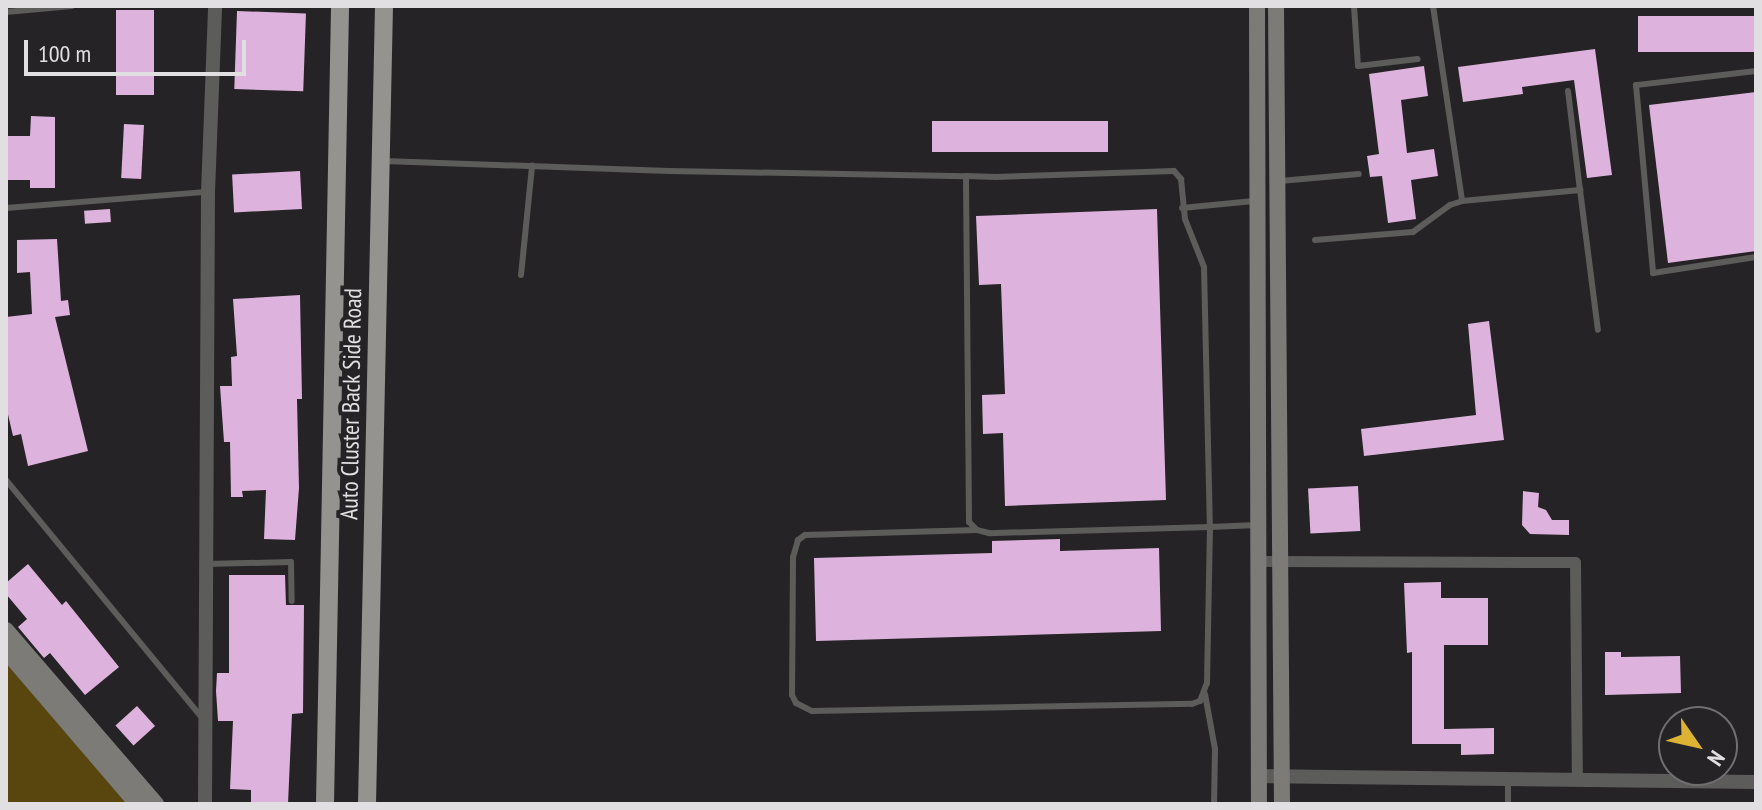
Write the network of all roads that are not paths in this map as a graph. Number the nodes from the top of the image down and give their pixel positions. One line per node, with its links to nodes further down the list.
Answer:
1 (72, 6): 9 (lane)
2 (215, 6): 20 (street)
3 (340, 6): 49 (main road, Auto Cluster Back Side Road)
4 (384, 6): 13 (main road, Auto Cluster Back Side Road)
5 (1257, 6): 14 (main road)
6 (1276, 6): 16 (main road)
7 (1354, 6): 10 (lane)
8 (1433, 6): 22 (lane)
9 (6, 12)
10 (1418, 59)
11 (1756, 71): 26 (lane)
12 (1568, 91): 19 (lane)
13 (380, 161): 15 (lane); 50 (main road, Auto Cluster Back Side Road)
14 (1259, 164): 16 (main road); 21 (main road)
15 (532, 166): 18 (lane); 27 (lane)
16 (1277, 173): 17 (lane); 34 (main road)
17 (1359, 174)
18 (966, 176): 24 (lane); 32 (lane)
19 (1580, 190): 22 (lane); 28 (lane)
20 (208, 192): 23 (lane); 35 (street)
21 (1259, 201): 24 (lane); 30 (main road)
22 (1462, 201): 25 (lane)
23 (6, 208)
24 (1182, 208): 31 (lane)
25 (1315, 240)
26 (1756, 257)
27 (521, 275)
28 (1598, 330)
29 (6, 480): 40 (lane)
30 (1259, 525): 31 (lane); 33 (main road)
31 (1210, 527): 32 (lane); 39 (lane)
32 (977, 530): 39 (lane)
33 (1259, 561): 34 (street); 41 (main road)
34 (1278, 561): 42 (main road); 44 (street)
35 (205, 564): 36 (lane); 40 (street)
36 (292, 601)
37 (6, 630): 47 (main road)
38 (6, 651): 46 (main road)
39 (1205, 694): 51 (lane)
40 (204, 722): 48 (street)
41 (1259, 776): 42 (street); 52 (main road)
42 (1279, 777): 43 (street); 53 (main road)
43 (1508, 779): 44 (street); 54 (lane)
44 (1577, 780): 45 (street)
45 (1756, 782)
46 (137, 804)
47 (156, 804)
48 (205, 804)
49 (325, 804)
50 (367, 804)
51 (1214, 804)
52 (1259, 804)
53 (1282, 804)
54 (1508, 804)

